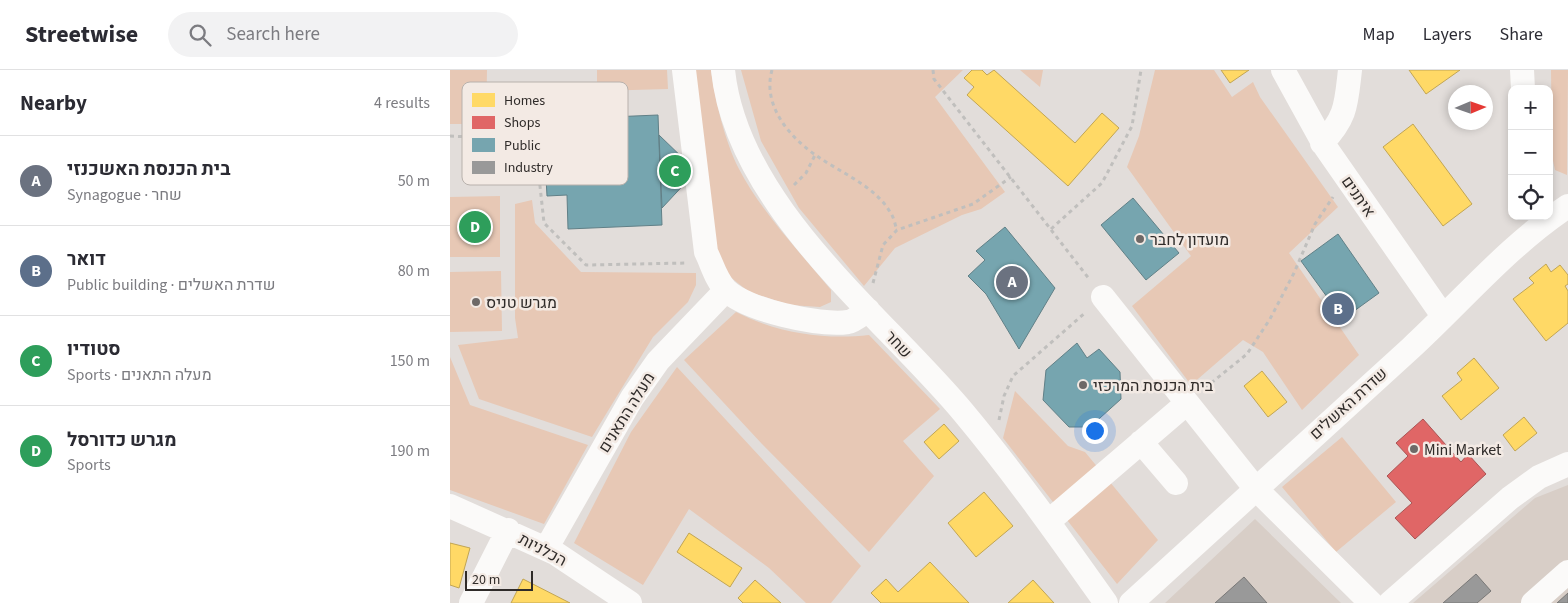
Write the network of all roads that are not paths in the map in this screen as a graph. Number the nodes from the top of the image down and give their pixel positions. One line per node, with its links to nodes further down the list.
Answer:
1 (684, 70): 11 (street)
2 (723, 70): 13 (street, שחר)
3 (1283, 70): 7 (street, איתנים)
4 (1350, 70): 7 (street)
5 (1522, 70): 6 (street)
6 (1523, 85)
7 (1322, 143): 14 (street, איתנים)
8 (1568, 206): 9 (street, שדרת האשלים)
9 (1553, 215)
10 (1545, 220): 14 (street, שדרת האשלים)
11 (726, 290): 13 (street); 23 (street, מעלה התאנים)
12 (1103, 297): 15 (street)
13 (868, 310): 21 (street, שחר)
14 (1443, 316): 19 (street, שדרת האשלים)
15 (1186, 403): 16 (street); 19 (street)
16 (1141, 442): 18 (street); 21 (street)
17 (1568, 464): 30 (street)
18 (1176, 483)
19 (1255, 488): 28 (street, שדרת האשלים); 29 (street)
20 (450, 506): 22 (street, הכלניות)
21 (1048, 522): 27 (street, שחר)
22 (508, 530): 23 (street, הכלניות); 25 (street)
23 (546, 548): 26 (street, הכלניות)
24 (1568, 572): 31 (street)
25 (471, 603)
26 (630, 603)
27 (1106, 603)
28 (1131, 603)
29 (1371, 603)
30 (1390, 603)
31 (1533, 603)

